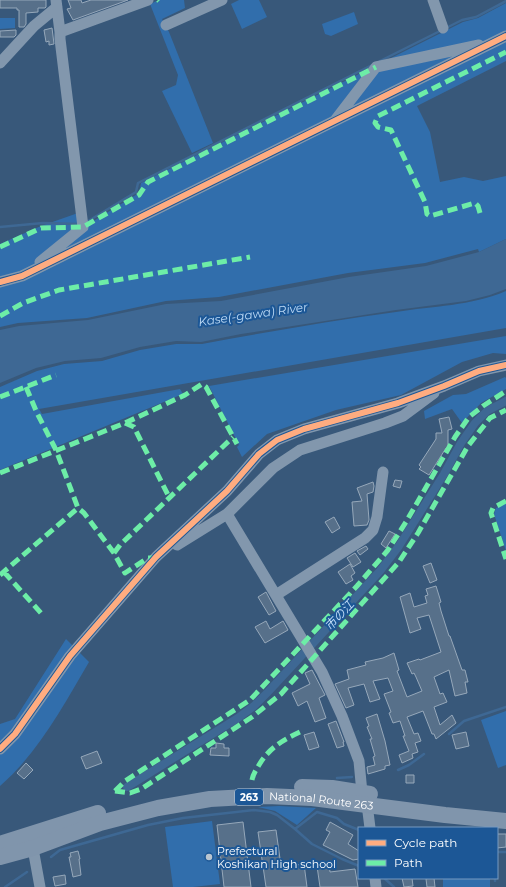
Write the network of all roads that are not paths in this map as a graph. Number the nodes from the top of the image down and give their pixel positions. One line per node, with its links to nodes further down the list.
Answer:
1 (148, 0): 7 (street)
2 (222, 0): 5 (street)
3 (433, 0): 6 (street)
4 (57, 3): 7 (street); 9 (street)
5 (166, 25)
6 (442, 28)
7 (60, 32): 11 (street)
8 (501, 38): 10 (street); 10 (street)
9 (0, 63)
10 (335, 121): 11 (street)
11 (22, 276): 12 (street)
12 (0, 282)
13 (506, 365): 14 (street)
14 (444, 386): 16 (street); 17 (street)
15 (383, 472): 18 (street)
16 (227, 514): 17 (street); 18 (street)
17 (156, 557): 19 (street)
18 (276, 595): 20 (street)
19 (0, 749)
20 (365, 798): 21 (highway, National Route 263 / 263); 22 (highway, National Route 263 / 263); 23 (street); 24 (highway, National Route 263 / 263)
21 (506, 812)
22 (506, 820)
23 (370, 827)
24 (32, 841): 25 (highway, National Route 263 / 263); 26 (highway, National Route 263 / 263); 27 (street)
25 (0, 844)
26 (0, 857)
27 (40, 887)

